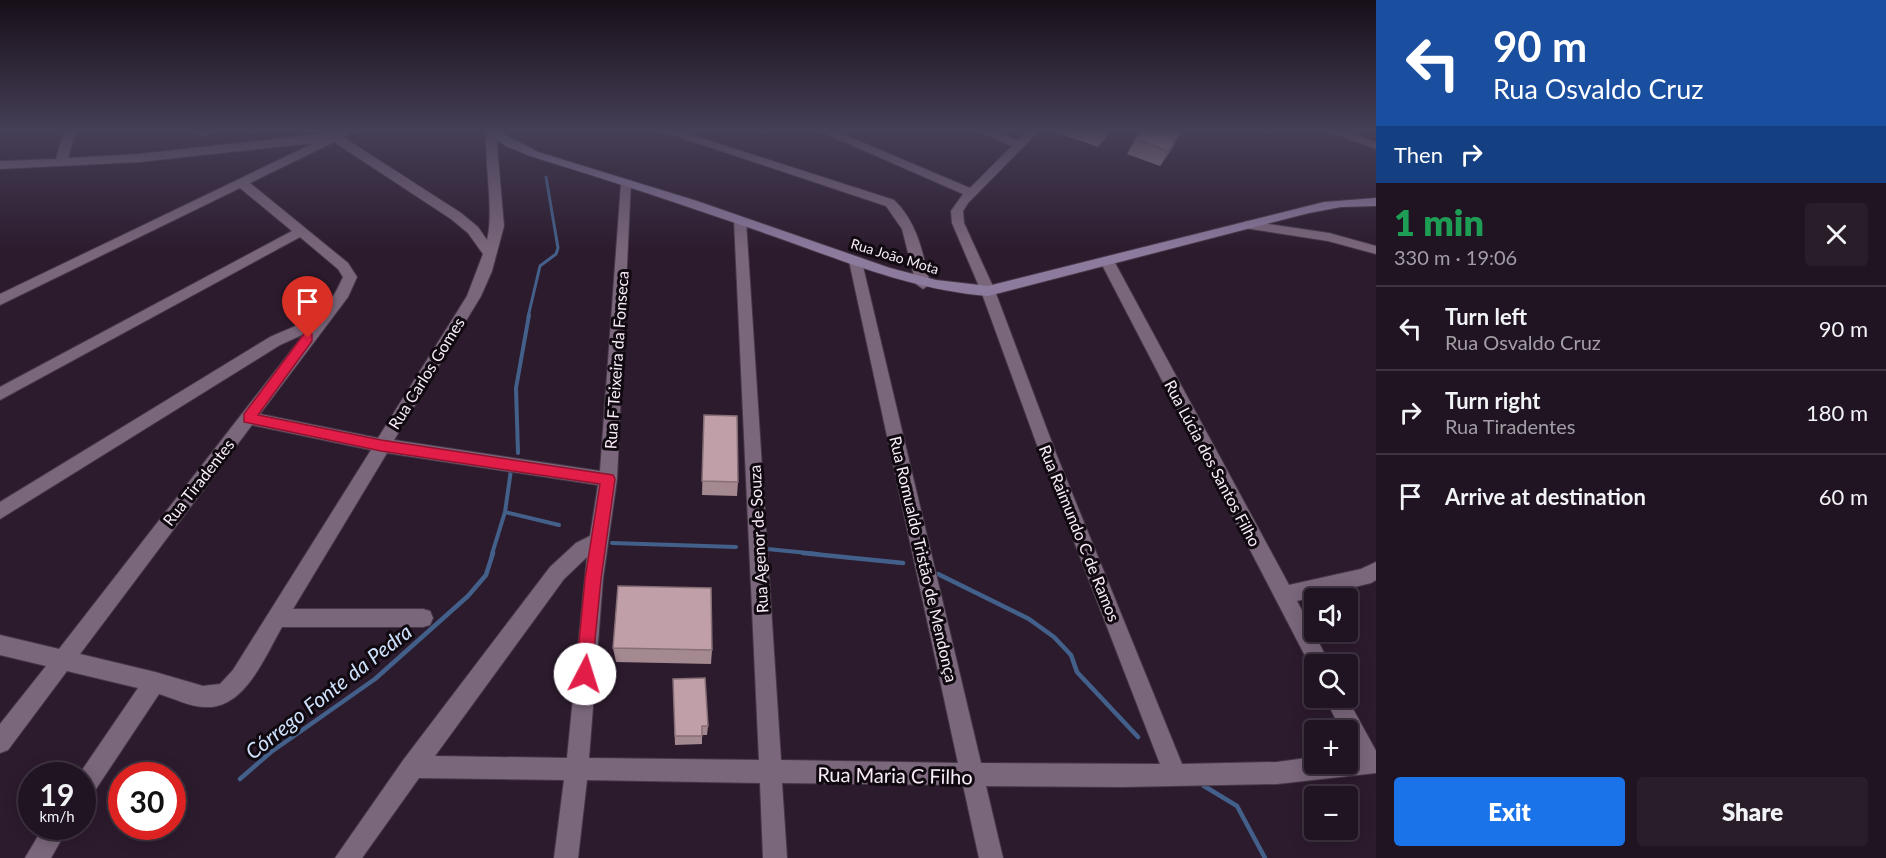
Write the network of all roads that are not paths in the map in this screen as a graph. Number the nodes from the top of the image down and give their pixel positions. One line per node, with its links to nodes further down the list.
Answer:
1 (270, 170): 9 (street)
2 (386, 170): 16 (street)
3 (491, 170): 16 (street, Rua Carlos Gomes)
4 (587, 170): 8 (main road, Rua João Mota)
5 (788, 170): 19 (street)
6 (917, 170): 10 (street)
7 (995, 170): 10 (street, Rua Raimundo C de Ramos)
8 (627, 183): 12 (main road, Rua João Mota); 26 (street, Rua F Teixeira da Fonseca)
9 (243, 184): 14 (street, Rua Tiradentes); 21 (street)
10 (972, 193): 20 (street, Rua Raimundo C de Ramos)
11 (1376, 202): 13 (main road, Rua João Mota)
12 (740, 220): 17 (main road, Rua João Mota); 43 (street, Rua Agenor de Souza)
13 (1249, 225): 15 (street); 18 (main road, Rua João Mota)
14 (299, 232): 22 (street, Rua Tiradentes); 23 (street)
15 (1376, 250)
16 (490, 254): 25 (street, Rua Carlos Gomes)
17 (856, 261): 19 (main road, Rua João Mota); 45 (street, Rua Romualdo Tristão de Mendonça)
18 (1107, 261): 20 (main road, Rua João Mota); 30 (street, Rua Lúcia dos Santos Filho)
19 (923, 284): 20 (main road, Rua João Mota)
20 (988, 291): 44 (street, Rua Raimundo C de Ramos)
21 (0, 300)
22 (320, 321): 24 (street, Rua Tiradentes); 27 (street)
23 (0, 394)
24 (248, 418): 25 (street); 35 (street, Rua Tiradentes)
25 (381, 445): 26 (street); 31 (street, Rua Carlos Gomes)
26 (608, 479): 28 (street, Rua F Teixeira da Fonseca)
27 (0, 511)
28 (598, 541): 40 (street); 42 (street, Rua F Teixeira da Fonseca)
29 (1376, 572): 30 (street)
30 (1285, 595): 34 (street, Rua Lúcia dos Santos Filho)
31 (277, 618): 32 (street); 36 (street, Rua Carlos Gomes)
32 (423, 618)
33 (0, 645): 35 (street)
34 (1315, 654)
35 (60, 660): 36 (street); 38 (street, Rua Tiradentes)
36 (155, 682): 41 (street)
37 (1342, 708): 39 (street)
38 (0, 742)
39 (1372, 762): 44 (street, Rua Maria C Filho)
40 (412, 767): 42 (street, Rua Maria C Filho); 47 (street)
41 (96, 769)
42 (577, 770): 43 (street, Rua Maria C Filho); 50 (street, Rua F Teixeira da Fonseca)
43 (772, 772): 45 (street, Rua Maria C Filho); 51 (street, Rua Agenor de Souza)
44 (1175, 773): 45 (street, Rua Maria C Filho)
45 (974, 776): 52 (street, Rua Romualdo Tristão de Mendonça)
46 (49, 840): 48 (street)
47 (360, 848): 49 (street)
48 (37, 858)
49 (347, 858)
50 (566, 858)
51 (776, 858)
52 (991, 858)

